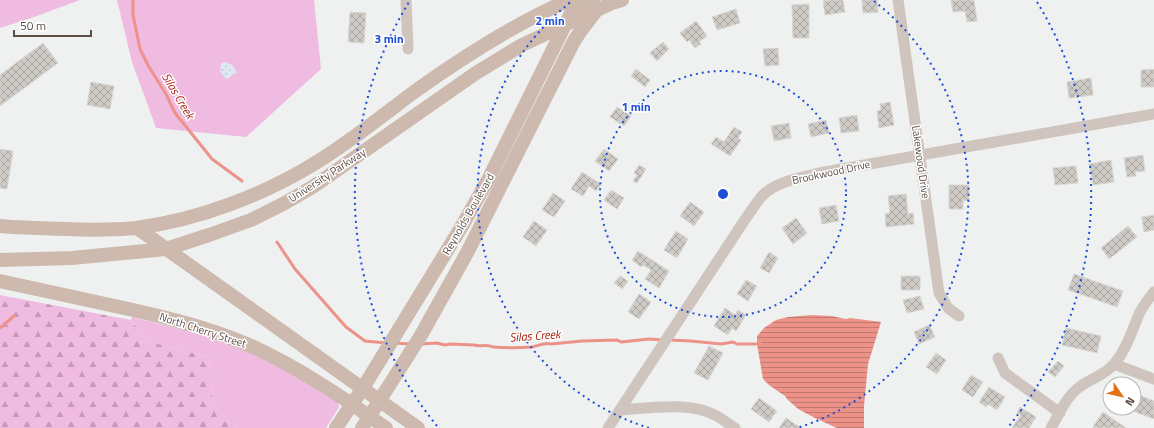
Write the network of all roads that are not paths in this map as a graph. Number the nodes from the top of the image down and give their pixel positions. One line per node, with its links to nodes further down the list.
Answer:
1 (406, 0): 7 (street)
2 (569, 0): 11 (main road, University Parkway)
3 (622, 0): 5 (main road, University Parkway)
4 (898, 0): 9 (street, Lakewood Drive)
5 (596, 5): 6 (main road, University Parkway); 21 (main road, Reynolds Boulevard)
6 (566, 23): 12 (main road, University Parkway); 20 (main road, Reynolds Boulevard)
7 (408, 49)
8 (1154, 114): 9 (street, Brookwood Drive)
9 (920, 155): 16 (street, Lakewood Drive); 23 (street, Brookwood Drive)
10 (0, 226): 11 (main road, University Parkway)
11 (137, 228): 12 (main road)
12 (166, 249): 13 (main road, University Parkway); 20 (main road)
13 (0, 260)
14 (0, 281): 22 (main road, North Cherry Street)
15 (1154, 292): 18 (street)
16 (959, 316)
17 (998, 358): 24 (street)
18 (1114, 364): 19 (street); 24 (street)
19 (1154, 379)
20 (362, 388): 21 (main road); 22 (main road, Reynolds Boulevard)
21 (380, 400): 25 (main road, Reynolds Boulevard); 28 (main road)
22 (352, 404): 25 (main road, North Cherry Street); 26 (main road, Reynolds Boulevard)
23 (620, 410): 29 (street, Brookwood Drive); 30 (street)
24 (1060, 413): 31 (street)
25 (366, 422): 27 (main road, North Cherry Street)
26 (336, 428)
27 (386, 428)
28 (418, 428)
29 (608, 428)
30 (735, 428)
31 (1051, 428)

